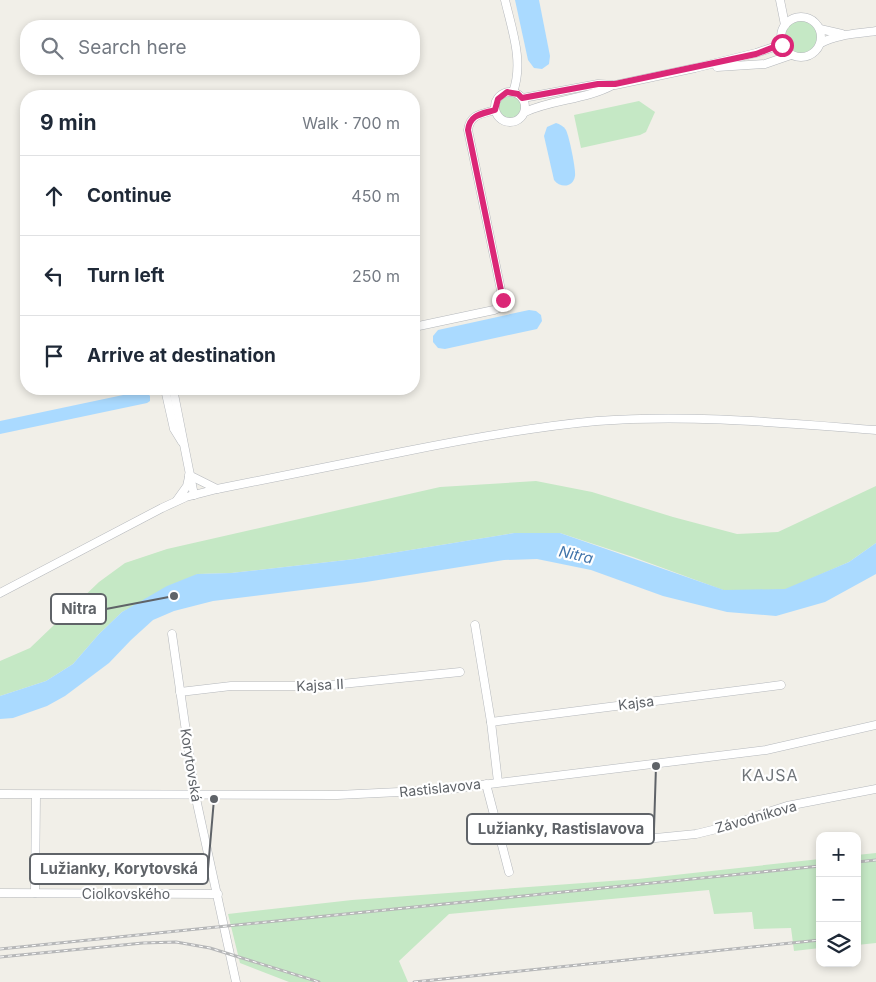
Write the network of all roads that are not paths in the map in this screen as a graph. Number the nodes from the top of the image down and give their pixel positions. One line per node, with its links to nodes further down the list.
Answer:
1 (505, 0): 13 (street)
2 (780, 2): 3 (street); 4 (street)
3 (796, 18): 4 (street); 5 (street)
4 (785, 25): 8 (street)
5 (820, 29): 7 (street); 9 (street)
6 (876, 31): 7 (street)
7 (846, 34): 9 (street)
8 (781, 40): 10 (street); 11 (street)
9 (820, 42): 10 (street)
10 (791, 55): 11 (street)
11 (695, 68): 12 (street)
12 (615, 84): 14 (street); 16 (street)
13 (513, 92): 14 (street); 15 (street)
14 (522, 98): 16 (street)
15 (495, 110): 16 (street); 17 (street)
16 (525, 112)
17 (420, 327)
18 (166, 395): 21 (street)
19 (174, 395): 21 (street)
20 (876, 430): 23 (street)
21 (182, 444): 22 (street)
22 (189, 476): 23 (street); 24 (street); 25 (street)
23 (217, 489): 24 (street)
24 (194, 495): 25 (street)
25 (177, 501): 26 (street)
26 (0, 593)
27 (475, 625): 32 (street)
28 (172, 634): 31 (street, Korytovská)
29 (460, 672): 31 (street, Kajsa II)
30 (781, 685): 32 (street, Kajsa)
31 (180, 692): 38 (street, Korytovská)
32 (491, 722): 34 (street)
33 (876, 725): 34 (street, Rastislavova)
34 (498, 782): 35 (street, Rastislavova)
35 (486, 784): 38 (street, Rastislavova); 41 (street)
36 (876, 789): 40 (street, Závodníkova)
37 (0, 794): 39 (street, Rastislavova)
38 (195, 794): 39 (street, Rastislavova); 44 (street, Korytovská)
39 (36, 795): 43 (street)
40 (635, 840)
41 (509, 872)
42 (0, 893): 43 (street, Ciolkovského)
43 (35, 893): 44 (street, Ciolkovského)
44 (218, 894): 45 (street, Korytovská)
45 (236, 982)

